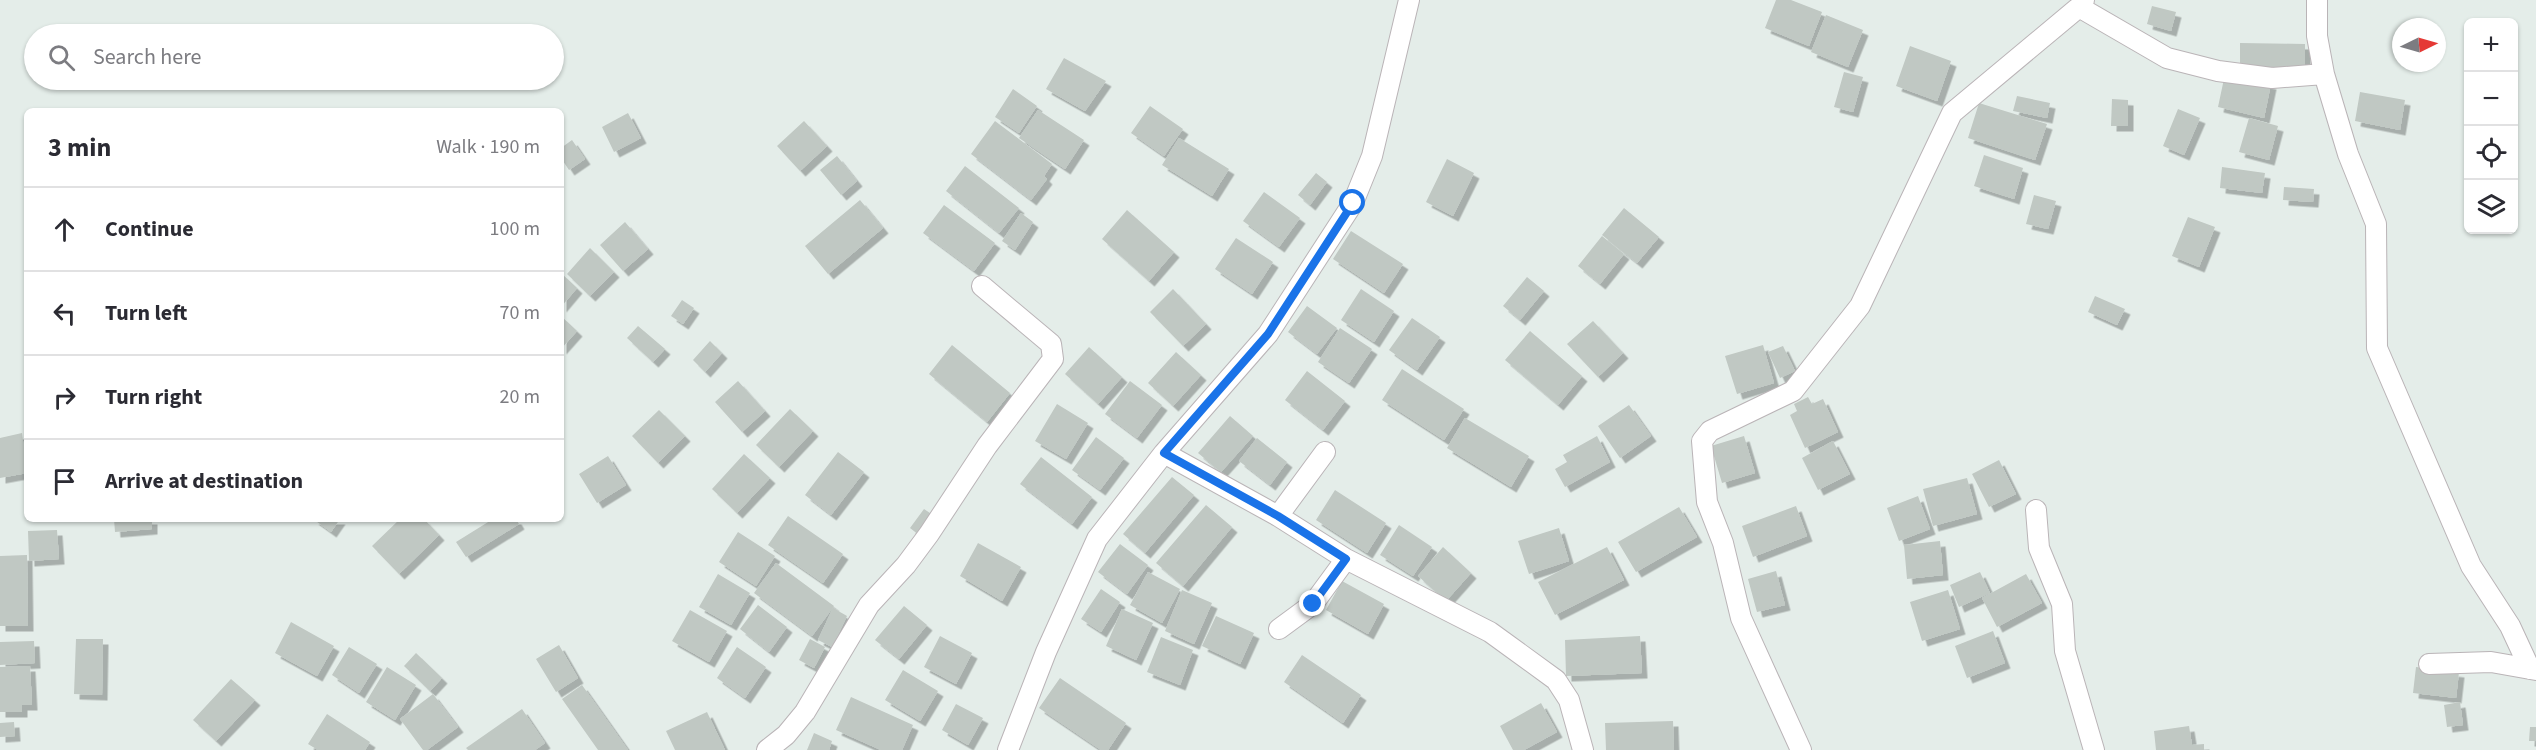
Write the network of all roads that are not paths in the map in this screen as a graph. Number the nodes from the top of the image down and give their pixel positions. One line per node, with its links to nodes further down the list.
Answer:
1 (1409, 0): 7 (street)
2 (2317, 0): 4 (street)
3 (2082, 4): 4 (street); 17 (street)
4 (2324, 74): 13 (street)
5 (982, 286): 15 (street)
6 (1325, 452): 9 (street)
7 (1164, 453): 9 (street); 14 (street)
8 (2036, 510): 18 (street)
9 (1278, 516): 10 (street)
10 (1346, 559): 11 (street); 16 (street)
11 (1279, 629)
12 (2429, 664): 13 (street)
13 (2533, 669)
14 (1013, 747)
15 (767, 750)
16 (1583, 750)
17 (1801, 750)
18 (2094, 750)

